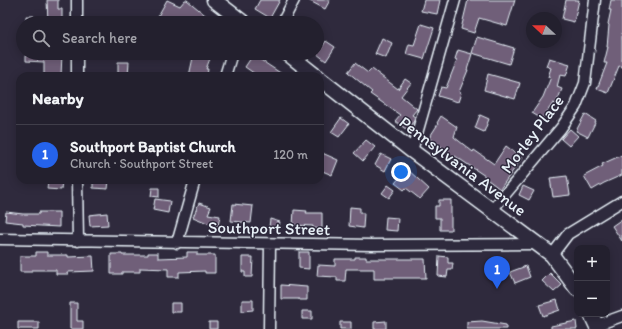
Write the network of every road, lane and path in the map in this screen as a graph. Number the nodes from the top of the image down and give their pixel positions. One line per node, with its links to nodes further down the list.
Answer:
1 (77, 0): 6 (street)
2 (214, 0): 7 (main road)
3 (294, 0): 8 (street)
4 (455, 0): 16 (street)
5 (596, 0): 20 (street, Morley Place)
6 (77, 16)
7 (234, 16)
8 (286, 16)
9 (77, 60): 12 (street)
10 (230, 60): 13 (street)
11 (296, 60): 14 (main road)
12 (77, 72)
13 (226, 72)
14 (311, 72)
15 (324, 82): 16 (main road, Pennsylvania Avenue)
16 (412, 151): 20 (main road, Pennsylvania Avenue)
17 (77, 184): 22 (street)
18 (194, 184): 23 (street)
19 (622, 201): 26 (street)
20 (492, 210): 25 (main road, Pennsylvania Avenue)
21 (0, 239): 22 (street, Southport Street)
22 (78, 240): 23 (street, Southport Street)
23 (177, 243): 24 (street, Southport Street)
24 (270, 244): 25 (street, Southport Street); 30 (street)
25 (538, 244): 26 (main road, Pennsylvania Avenue)
26 (552, 255): 27 (main road, Pennsylvania Avenue)
27 (574, 285)
28 (622, 316): 29 (street)
29 (595, 323)
30 (269, 329)

